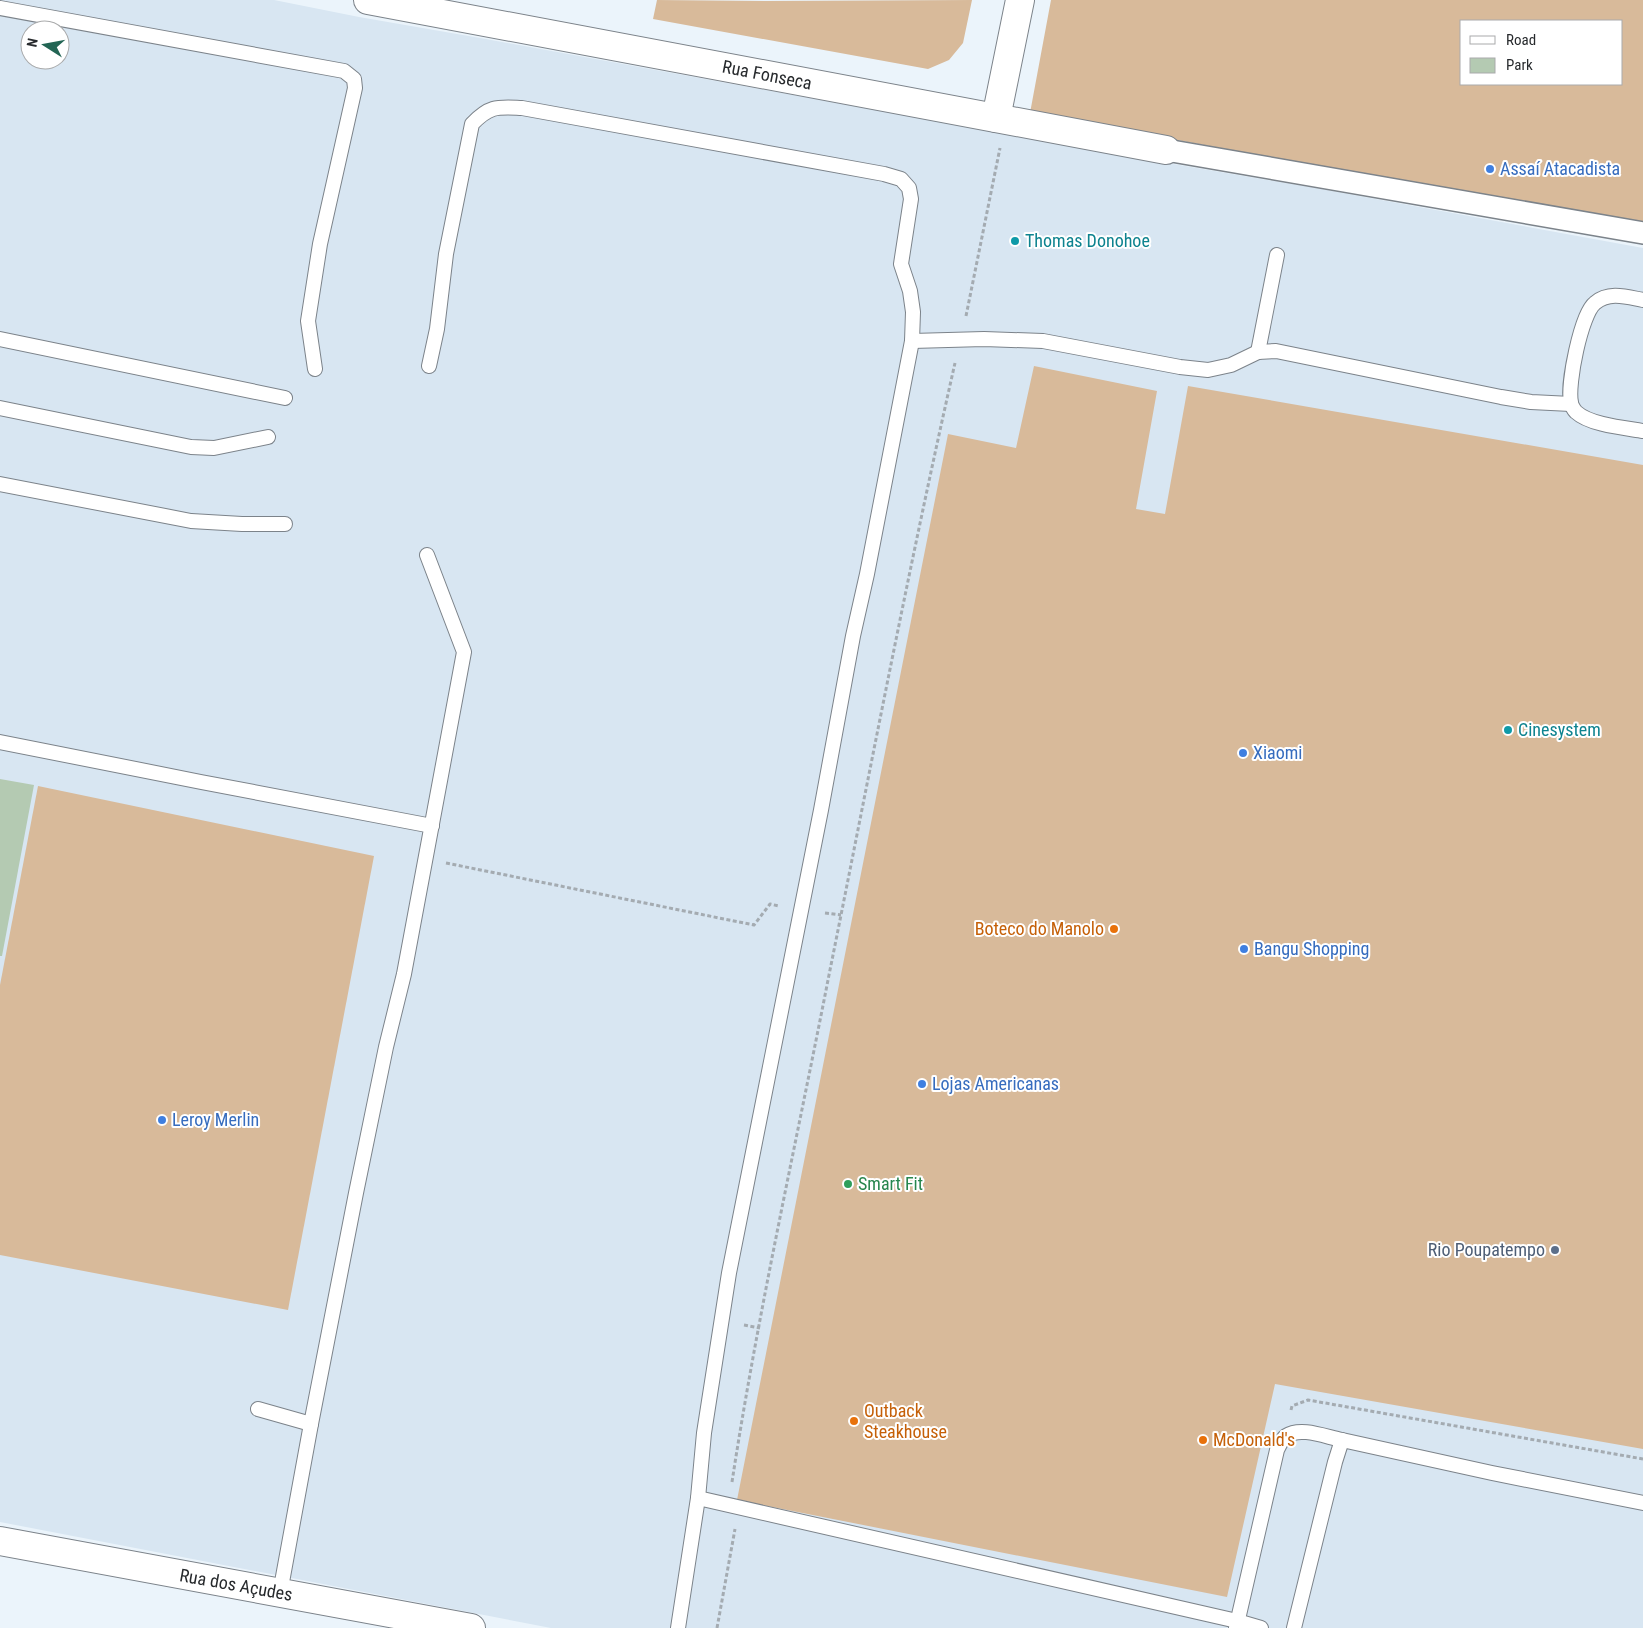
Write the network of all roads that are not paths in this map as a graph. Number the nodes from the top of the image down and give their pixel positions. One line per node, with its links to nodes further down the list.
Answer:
1 (368, 0): 4 (street, Rua Fonseca)
2 (1020, 0): 4 (street)
3 (0, 8): 13 (lane)
4 (1001, 119): 5 (street, Rua Fonseca)
5 (1166, 150): 6 (street)
6 (1643, 233)
7 (1278, 255): 11 (lane)
8 (1643, 300): 15 (lane)
9 (0, 340): 14 (lane)
10 (912, 341): 11 (lane); 12 (lane); 27 (lane)
11 (1258, 352): 15 (lane)
12 (429, 366)
13 (315, 369)
14 (285, 398)
15 (1571, 404): 17 (lane)
16 (0, 408): 18 (lane)
17 (1643, 431)
18 (268, 437)
19 (0, 484): 20 (lane)
20 (285, 524)
21 (427, 555): 23 (lane)
22 (0, 742): 23 (lane)
23 (432, 826): 25 (lane)
24 (258, 1409): 25 (lane)
25 (311, 1424): 30 (lane)
26 (1342, 1440): 28 (lane); 31 (lane); 35 (lane)
27 (698, 1498): 31 (lane); 33 (lane)
28 (1643, 1503)
29 (0, 1541): 30 (street, Rua dos Açudes)
30 (280, 1593): 32 (street, Rua dos Açudes)
31 (1236, 1624): 34 (lane)
32 (471, 1628)
33 (678, 1628)
34 (1261, 1628)
35 (1294, 1628)

